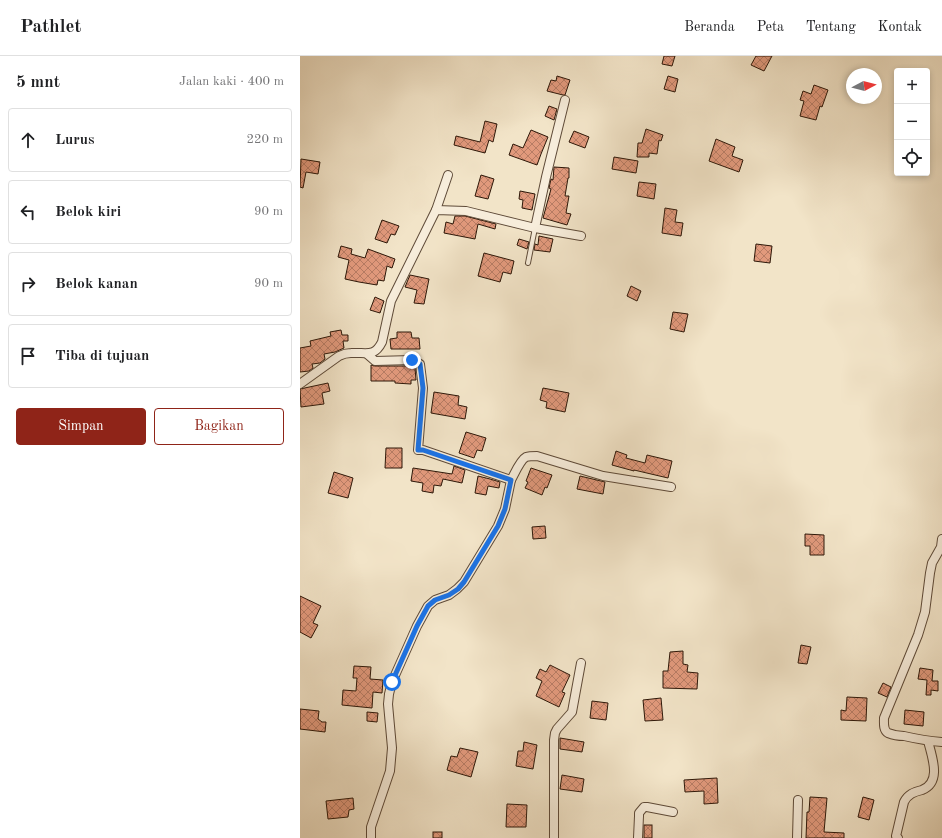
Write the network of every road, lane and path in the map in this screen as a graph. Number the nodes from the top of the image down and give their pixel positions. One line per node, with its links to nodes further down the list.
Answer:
1 (565, 100): 4 (street)
2 (448, 175): 3 (street)
3 (436, 210): 4 (street); 7 (street)
4 (535, 228): 5 (street); 6 (lane)
5 (581, 236)
6 (528, 263)
7 (367, 354): 8 (street); 9 (street)
8 (300, 384)
9 (511, 480): 10 (street); 18 (street)
10 (670, 487)
11 (942, 539): 13 (street)
12 (581, 663): 19 (street)
13 (928, 741): 14 (street); 17 (street)
14 (942, 742)
15 (798, 800): 21 (street)
16 (673, 812): 20 (street)
17 (896, 837)
18 (371, 838)
19 (554, 838)
20 (638, 838)
21 (797, 838)

